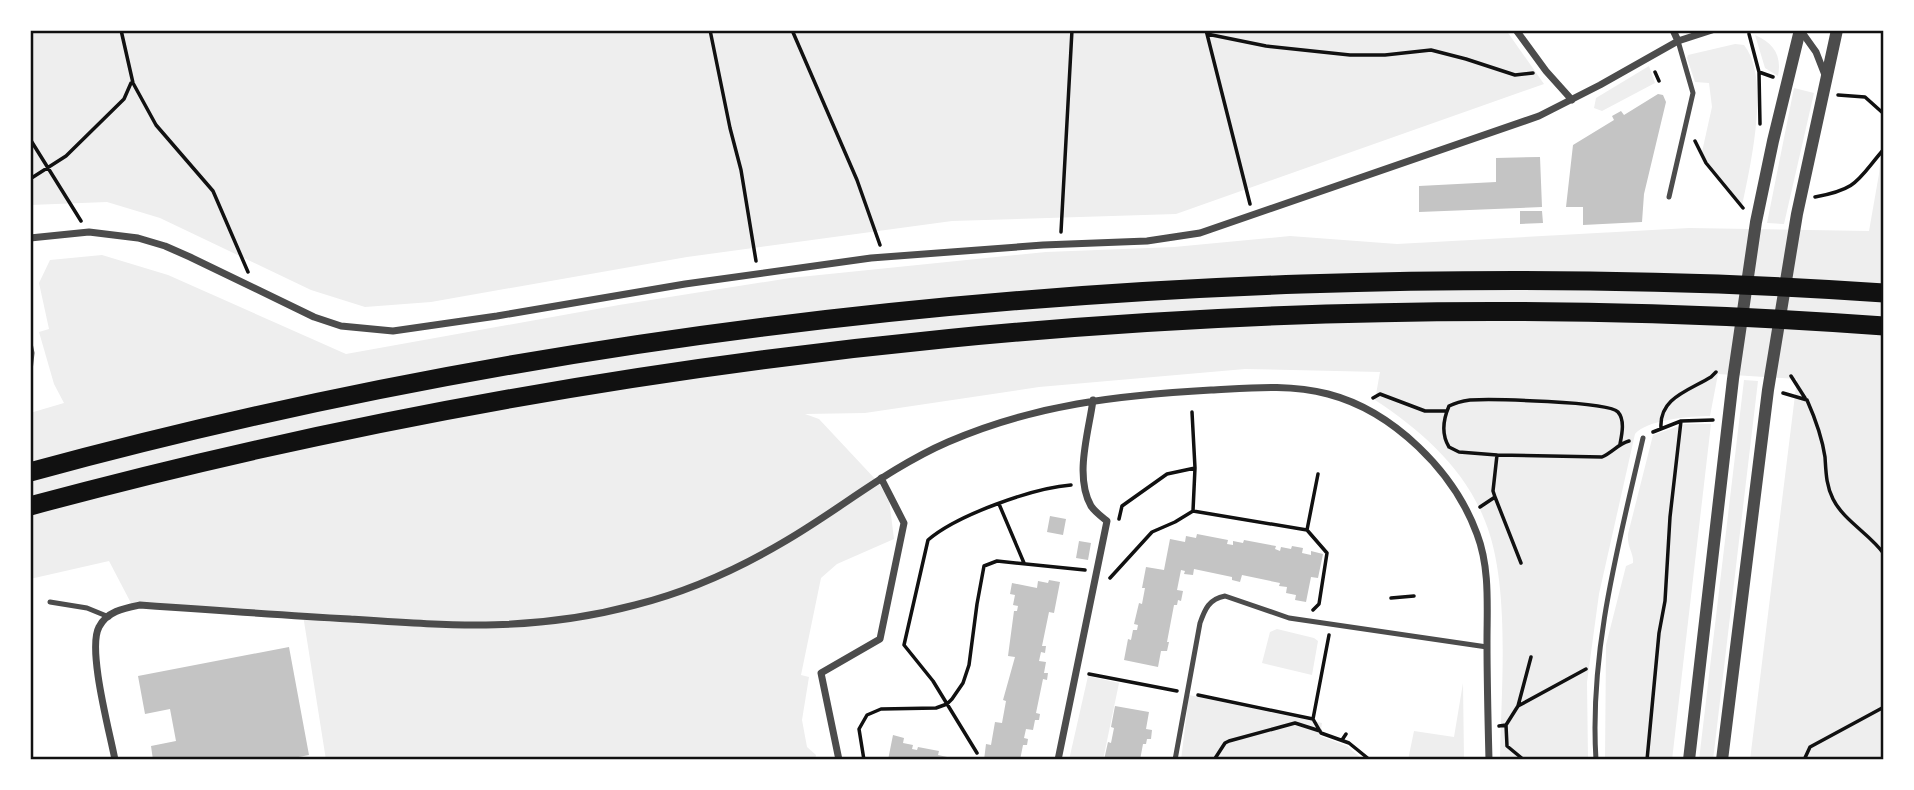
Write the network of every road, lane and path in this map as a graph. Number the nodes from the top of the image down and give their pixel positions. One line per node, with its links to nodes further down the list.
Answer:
1 (121, 30): 20 (path)
2 (710, 30): 37 (path)
3 (792, 30): 36 (path)
4 (1072, 30): 5 (path); 35 (path)
5 (1091, 30)
6 (1516, 30): 15 (street)
7 (1673, 30): 14 (street)
8 (1712, 30): 11 (street)
9 (1799, 30): 18 (street); 104 (street)
10 (1837, 30): 18 (street)
11 (1702, 31): 14 (street)
12 (1207, 32): 15 (path); 31 (path)
13 (1749, 34): 17 (path)
14 (1678, 41): 22 (street); 24 (lane)
15 (1546, 71): 22 (street)
16 (1655, 72): 19 (path)
17 (1777, 79)
18 (1826, 80): 105 (street)
19 (1659, 81)
20 (132, 82): 27 (path); 38 (path)
21 (1838, 95): 23 (path)
22 (1572, 100): 35 (street)
23 (1884, 114)
24 (1686, 124): 29 (lane); 32 (path)
25 (30, 139): 27 (path)
26 (1884, 149): 30 (path)
27 (47, 168): 28 (path); 33 (path)
28 (30, 179)
29 (1669, 197)
30 (1815, 197)
31 (1250, 205)
32 (1744, 209)
33 (81, 221)
34 (30, 238): 38 (street)
35 (1061, 244): 37 (street)
36 (880, 245)
37 (758, 274): 38 (street)
38 (254, 289)
39 (1884, 293): 56 (highway)
40 (1884, 326): 62 (highway)
41 (30, 343): 42 (lane)
42 (30, 371)
43 (1716, 372): 52 (path)
44 (1791, 376): 47 (path)
45 (1781, 393): 47 (path)
46 (1093, 400): 48 (street); 58 (street); 59 (street)
47 (1807, 400): 67 (path)
48 (1363, 408): 49 (path); 78 (street)
49 (1447, 411): 54 (path); 54 (path)
50 (1192, 412): 55 (path)
51 (1710, 420): 52 (path)
52 (1681, 421): 103 (path)
53 (1643, 438): 80 (lane)
54 (1497, 455): 60 (path)
55 (1195, 468): 64 (path); 66 (path)
56 (30, 472)
57 (1318, 474): 65 (path)
58 (881, 478): 75 (street); 95 (street)
59 (1084, 484): 61 (path); 71 (street)
60 (1496, 497): 63 (path); 69 (path)
61 (999, 505): 68 (path); 83 (path)
62 (30, 506)
63 (1477, 509)
64 (1194, 511): 65 (path); 70 (path)
65 (1307, 530): 76 (path)
66 (1116, 531)
67 (1884, 554)
68 (1024, 563): 71 (path); 83 (path)
69 (1521, 563)
70 (1108, 569)
71 (1097, 572): 97 (street)
72 (1414, 596): 73 (path)
73 (1391, 598)
74 (50, 602): 75 (lane)
75 (108, 617): 94 (street)
76 (1302, 621): 77 (lane); 82 (lane)
77 (1331, 625): 78 (lane); 87 (path)
78 (1487, 647): 101 (street)
79 (1531, 657): 84 (path)
80 (1599, 662): 84 (path); 102 (lane)
81 (1087, 673): 82 (path)
82 (1187, 692): 86 (path); 98 (lane)
83 (947, 704): 93 (path); 96 (path)
84 (1518, 706): 88 (path)
85 (1884, 707): 106 (path)
86 (1303, 717): 87 (path); 89 (path)
87 (1313, 719): 90 (path)
88 (1506, 725)
89 (1308, 726): 90 (path); 99 (path)
90 (1320, 731): 92 (path)
91 (1346, 734): 92 (path)
92 (1342, 740): 100 (path)
93 (977, 753)
94 (115, 760)
95 (839, 760)
96 (864, 760)
97 (1058, 760)
98 (1175, 760)
99 (1214, 760)
100 (1370, 760)
101 (1489, 760)
102 (1596, 760)
103 (1647, 760)
104 (1689, 760)
105 (1722, 760)
106 (1804, 760)

